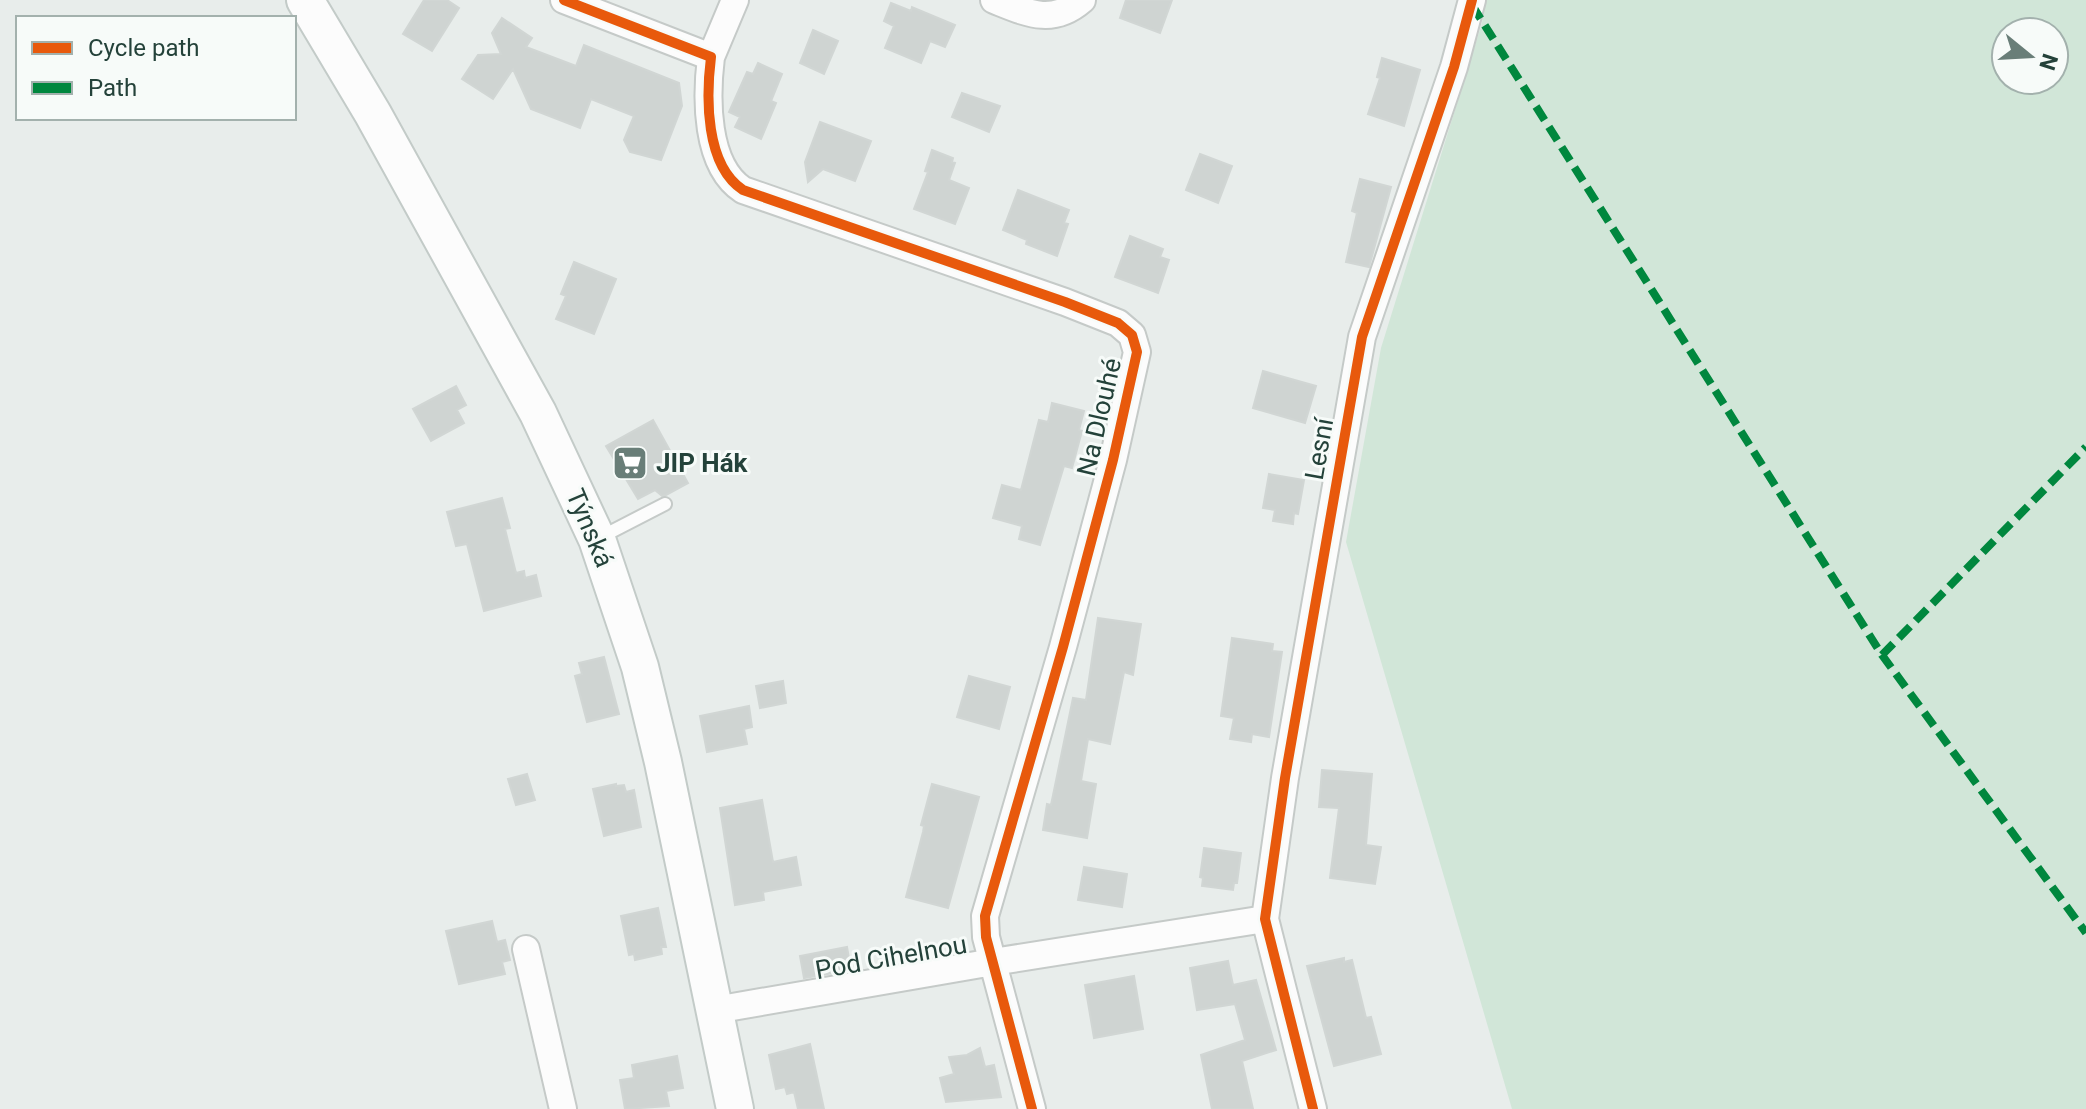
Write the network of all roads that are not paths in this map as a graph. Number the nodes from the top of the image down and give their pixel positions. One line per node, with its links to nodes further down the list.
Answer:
1 (305, 0): 9 (main road, Týnská)
2 (564, 0): 7 (street)
3 (735, 0): 7 (street, Na Dlouhé)
4 (994, 0): 6 (street)
5 (1472, 0): 10 (street, Lesní)
6 (1075, 6)
7 (711, 57): 12 (street, Na Dlouhé)
8 (665, 504): 9 (lane)
9 (597, 539): 13 (main road, Týnská)
10 (1265, 919): 12 (street, Pod Cihelnou); 17 (street)
11 (526, 949): 14 (street)
12 (993, 962): 13 (street, Pod Cihelnou); 16 (street, Na Dlouhé)
13 (715, 1010): 15 (main road, Týnská)
14 (563, 1109)
15 (735, 1109)
16 (1032, 1109)
17 (1313, 1109)

